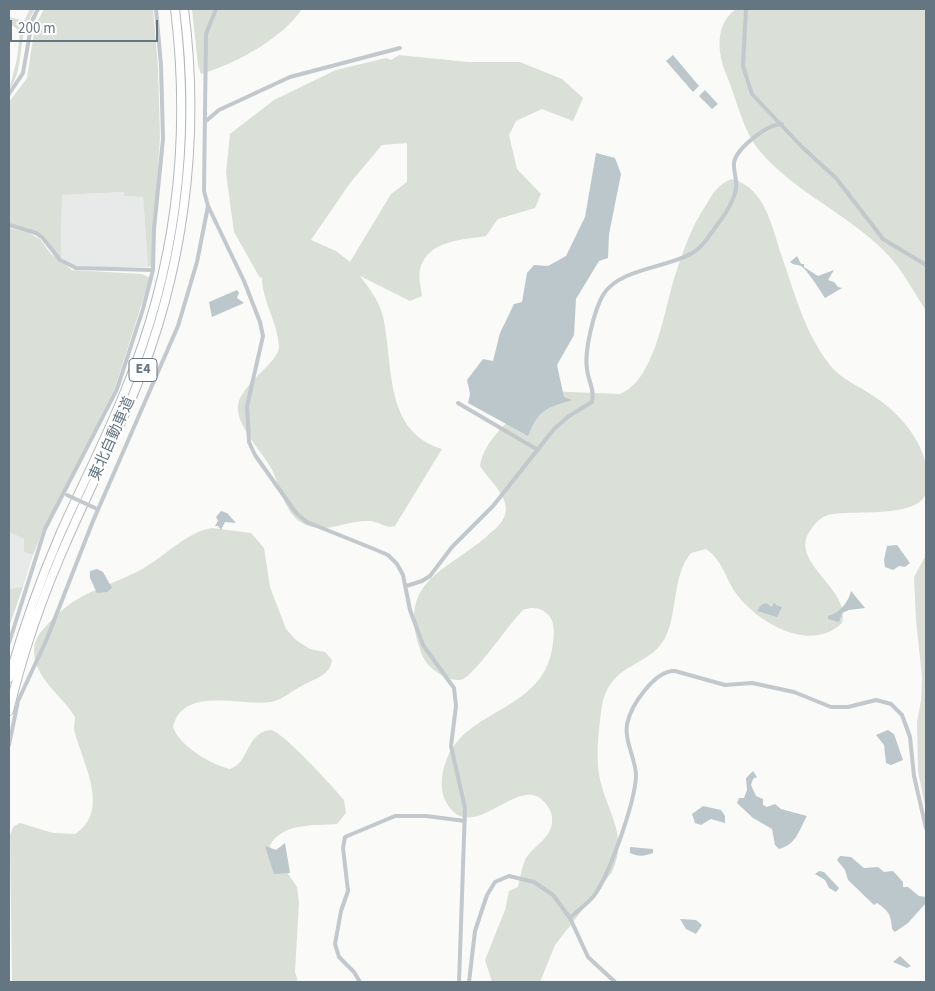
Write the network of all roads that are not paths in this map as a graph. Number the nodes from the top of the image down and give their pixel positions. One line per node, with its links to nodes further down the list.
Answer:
1 (38, 9): 8 (street)
2 (156, 9): 14 (street)
3 (175, 9): 21 (highway, 東北自動車道 / E4)
4 (184, 9): 22 (highway, 東北自動車道 / E4)
5 (216, 9): 9 (street)
6 (746, 9): 10 (street)
7 (400, 48): 9 (street)
8 (9, 94)
9 (206, 121): 11 (street)
10 (782, 124): 13 (street); 16 (street)
11 (208, 206): 18 (street); 19 (street)
12 (9, 225): 14 (street)
13 (926, 266)
14 (153, 270): 17 (street)
15 (458, 403): 16 (street)
16 (538, 450): 19 (street)
17 (66, 493): 18 (street, bridge); 20 (street)
18 (97, 508): 23 (street)
19 (406, 586): 24 (street)
20 (9, 643)
21 (9, 678)
22 (9, 711)
23 (9, 745)
24 (465, 821): 27 (street); 28 (street)
25 (926, 828): 26 (street)
26 (570, 918): 29 (street); 30 (street)
27 (360, 982)
28 (459, 982)
29 (469, 982)
30 (615, 982)

